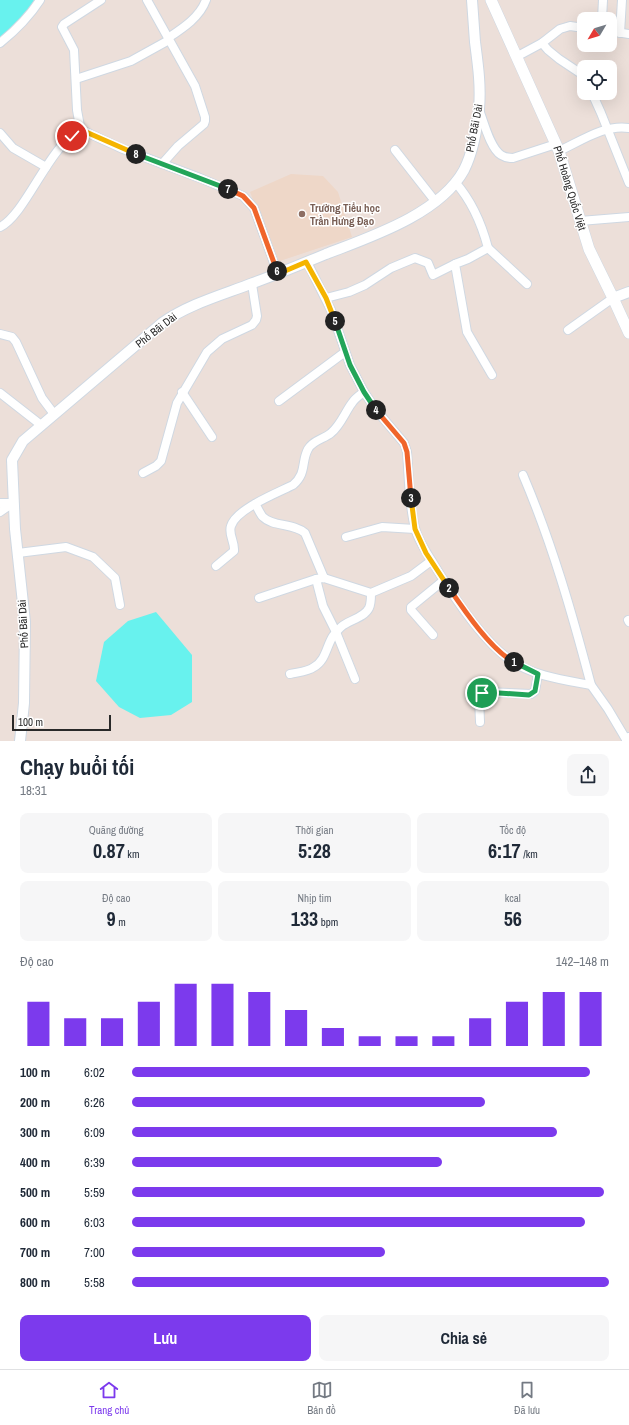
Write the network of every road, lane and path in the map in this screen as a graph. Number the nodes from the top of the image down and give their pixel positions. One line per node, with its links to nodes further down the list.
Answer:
1 (40, 0): 15 (street)
2 (101, 0): 19 (street)
3 (147, 0): 14 (street)
4 (206, 0): 14 (street)
5 (472, 0): 21 (street, Phố Bãi Dài)
6 (491, 0): 17 (main road, Phố Hoàng Quốc Việt)
7 (603, 0): 9 (street)
8 (622, 0): 12 (street)
9 (602, 12)
10 (577, 27): 16 (street)
11 (617, 32): 12 (street)
12 (620, 33): 13 (street)
13 (629, 34)
14 (169, 39): 19 (street); 28 (street)
15 (0, 43)
16 (542, 43): 17 (street); 18 (street)
17 (516, 57): 26 (main road, Phố Hoàng Quốc Việt)
18 (577, 70)
19 (76, 79): 25 (street)
20 (595, 100): 22 (street)
21 (479, 109): 26 (street); 30 (street, Phố Bãi Dài)
22 (607, 128): 23 (street); 26 (street); 31 (street)
23 (629, 128)
24 (0, 132): 29 (street)
25 (80, 132): 28 (street); 29 (street)
26 (558, 148): 34 (main road, Phố Hoàng Quốc Việt)
27 (395, 150): 32 (street)
28 (162, 164): 39 (street)
29 (46, 167): 35 (street)
30 (455, 182): 32 (street, Phố Bãi Dài); 36 (street)
31 (629, 183)
32 (435, 201): 37 (street, Phố Bãi Dài)
33 (629, 217): 34 (street)
34 (580, 221): 44 (main road, Phố Hoàng Quốc Việt)
35 (0, 227)
36 (488, 248): 38 (street); 41 (street)
37 (306, 262): 39 (street, Phố Bãi Dài); 43 (street)
38 (455, 264): 43 (street); 49 (street)
39 (278, 274): 40 (street, Phố Bãi Dài)
40 (252, 284): 50 (street); 54 (street, Phố Bãi Dài)
41 (527, 284)
42 (629, 292): 44 (street)
43 (326, 298): 48 (street)
44 (613, 298): 45 (street); 46 (main road, Phố Hoàng Quốc Việt)
45 (568, 330)
46 (629, 333)
47 (0, 334): 54 (street)
48 (345, 352): 51 (street); 53 (street)
49 (492, 375)
50 (182, 392): 56 (street); 57 (street)
51 (364, 392): 61 (street); 63 (street)
52 (0, 393): 55 (street)
53 (279, 401)
54 (54, 414): 55 (street, Phố Bãi Dài)
55 (41, 425): 60 (street, Phố Bãi Dài)
56 (212, 436)
57 (143, 473)
58 (523, 475): 78 (street)
59 (0, 503): 60 (street)
60 (13, 503): 62 (street); 65 (street, Phố Bãi Dài)
61 (255, 504): 67 (street); 68 (street)
62 (0, 512)
63 (415, 529): 64 (street); 66 (street)
64 (346, 537)
65 (18, 553): 72 (street); 81 (street, Phố Bãi Dài)
66 (431, 561): 69 (street); 70 (street)
67 (216, 566)
68 (320, 578): 70 (street); 71 (street); 73 (street)
69 (444, 580): 74 (street); 76 (street)
70 (371, 593): 73 (street)
71 (259, 598)
72 (120, 605)
73 (336, 632): 75 (street); 77 (street)
74 (433, 635)
75 (290, 674)
76 (538, 674): 78 (street); 79 (street)
77 (354, 679)
78 (591, 684): 82 (street)
79 (480, 722)
80 (629, 738): 82 (street)
81 (20, 741)
82 (627, 741)

